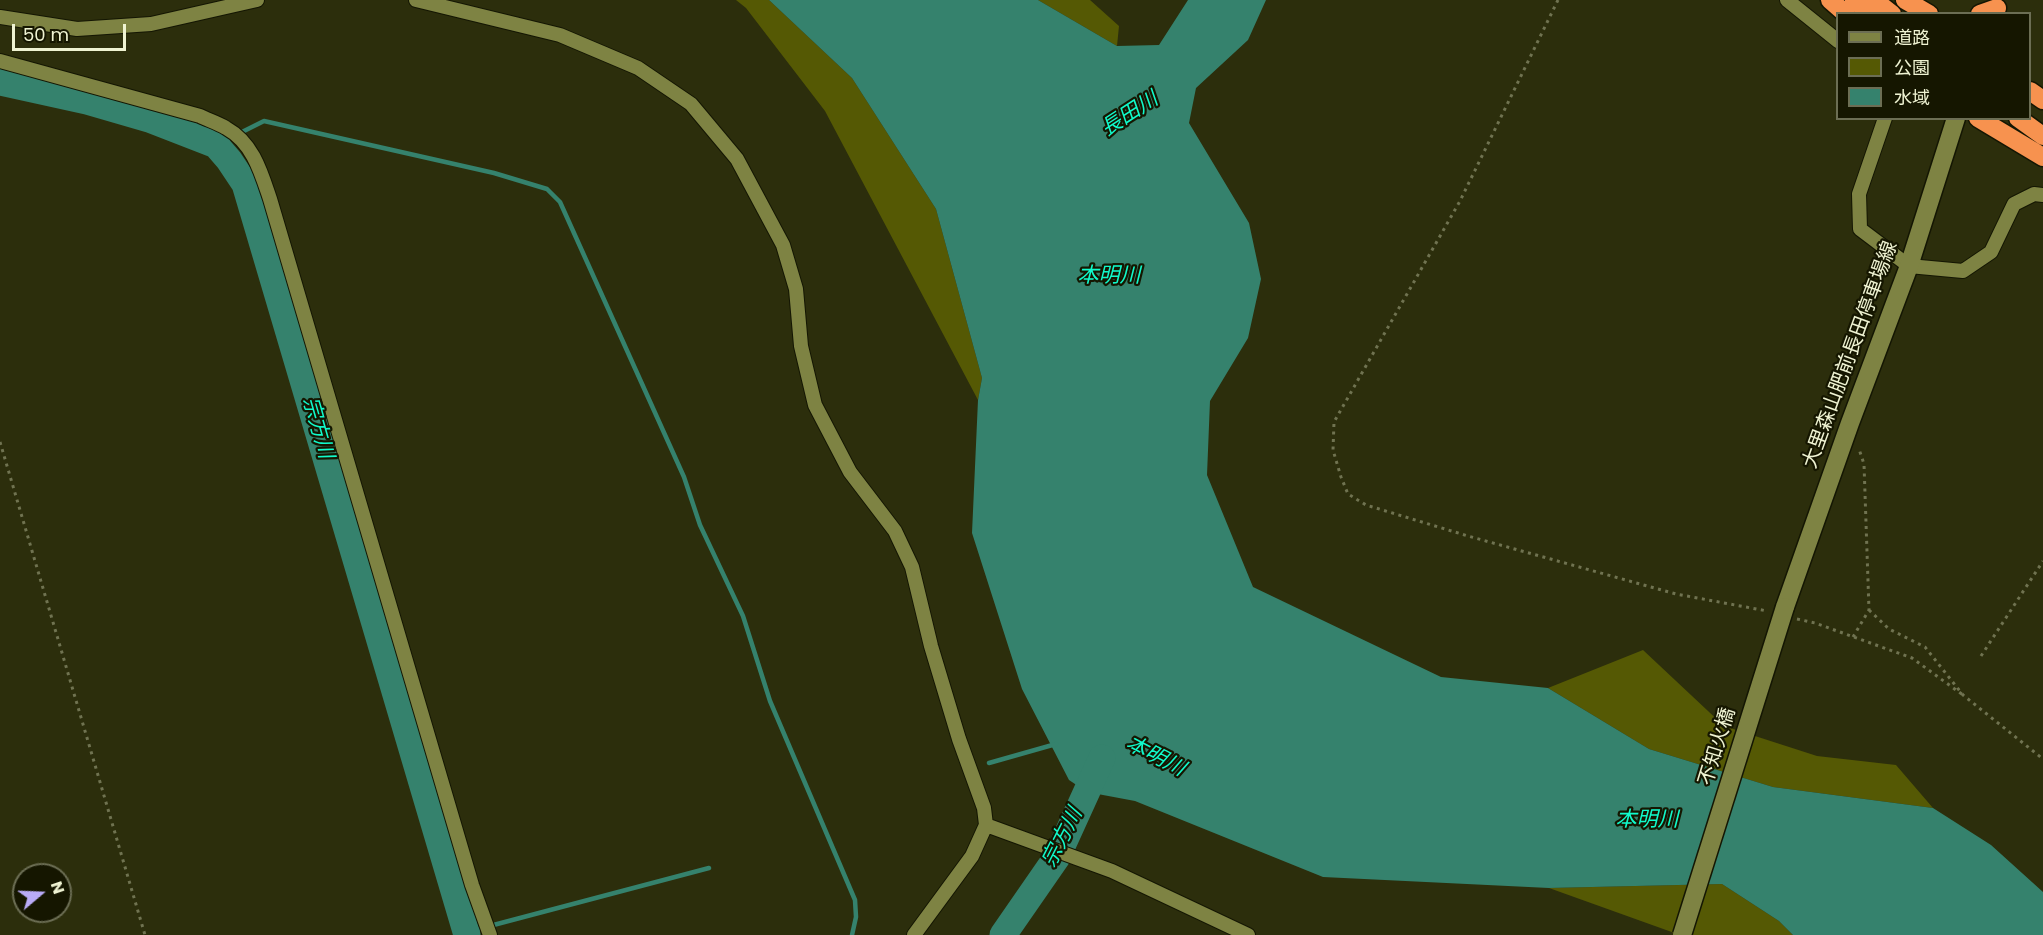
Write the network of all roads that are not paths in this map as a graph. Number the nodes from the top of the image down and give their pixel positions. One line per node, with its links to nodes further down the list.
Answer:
1 (257, 0): 12 (street)
2 (416, 0): 26 (street)
3 (1787, 0): 13 (street)
4 (1830, 0): 8 (highway)
5 (1854, 0): 9 (highway)
6 (1874, 0): 10 (highway)
7 (1905, 0): 11 (highway)
8 (1844, 12)
9 (1869, 12)
10 (1889, 12)
11 (1926, 12)
12 (0, 17)
13 (1836, 39)
14 (0, 62): 27 (street)
15 (2031, 112): 20 (highway)
16 (1884, 120): 24 (street)
17 (1955, 120): 24 (main road, 大里森山肥前長田停車場線)
18 (1981, 120): 22 (highway)
19 (2019, 120): 21 (highway)
20 (2043, 121)
21 (2043, 136)
22 (2043, 157)
23 (2043, 195): 24 (street)
24 (1909, 266): 25 (main road, 大里森山肥前長田停車場線)
25 (1783, 612): 30 (main road, 不知火橋, bridge)
26 (986, 825): 28 (street); 29 (street)
27 (490, 935)
28 (914, 935)
29 (1248, 935)
30 (1682, 935)

